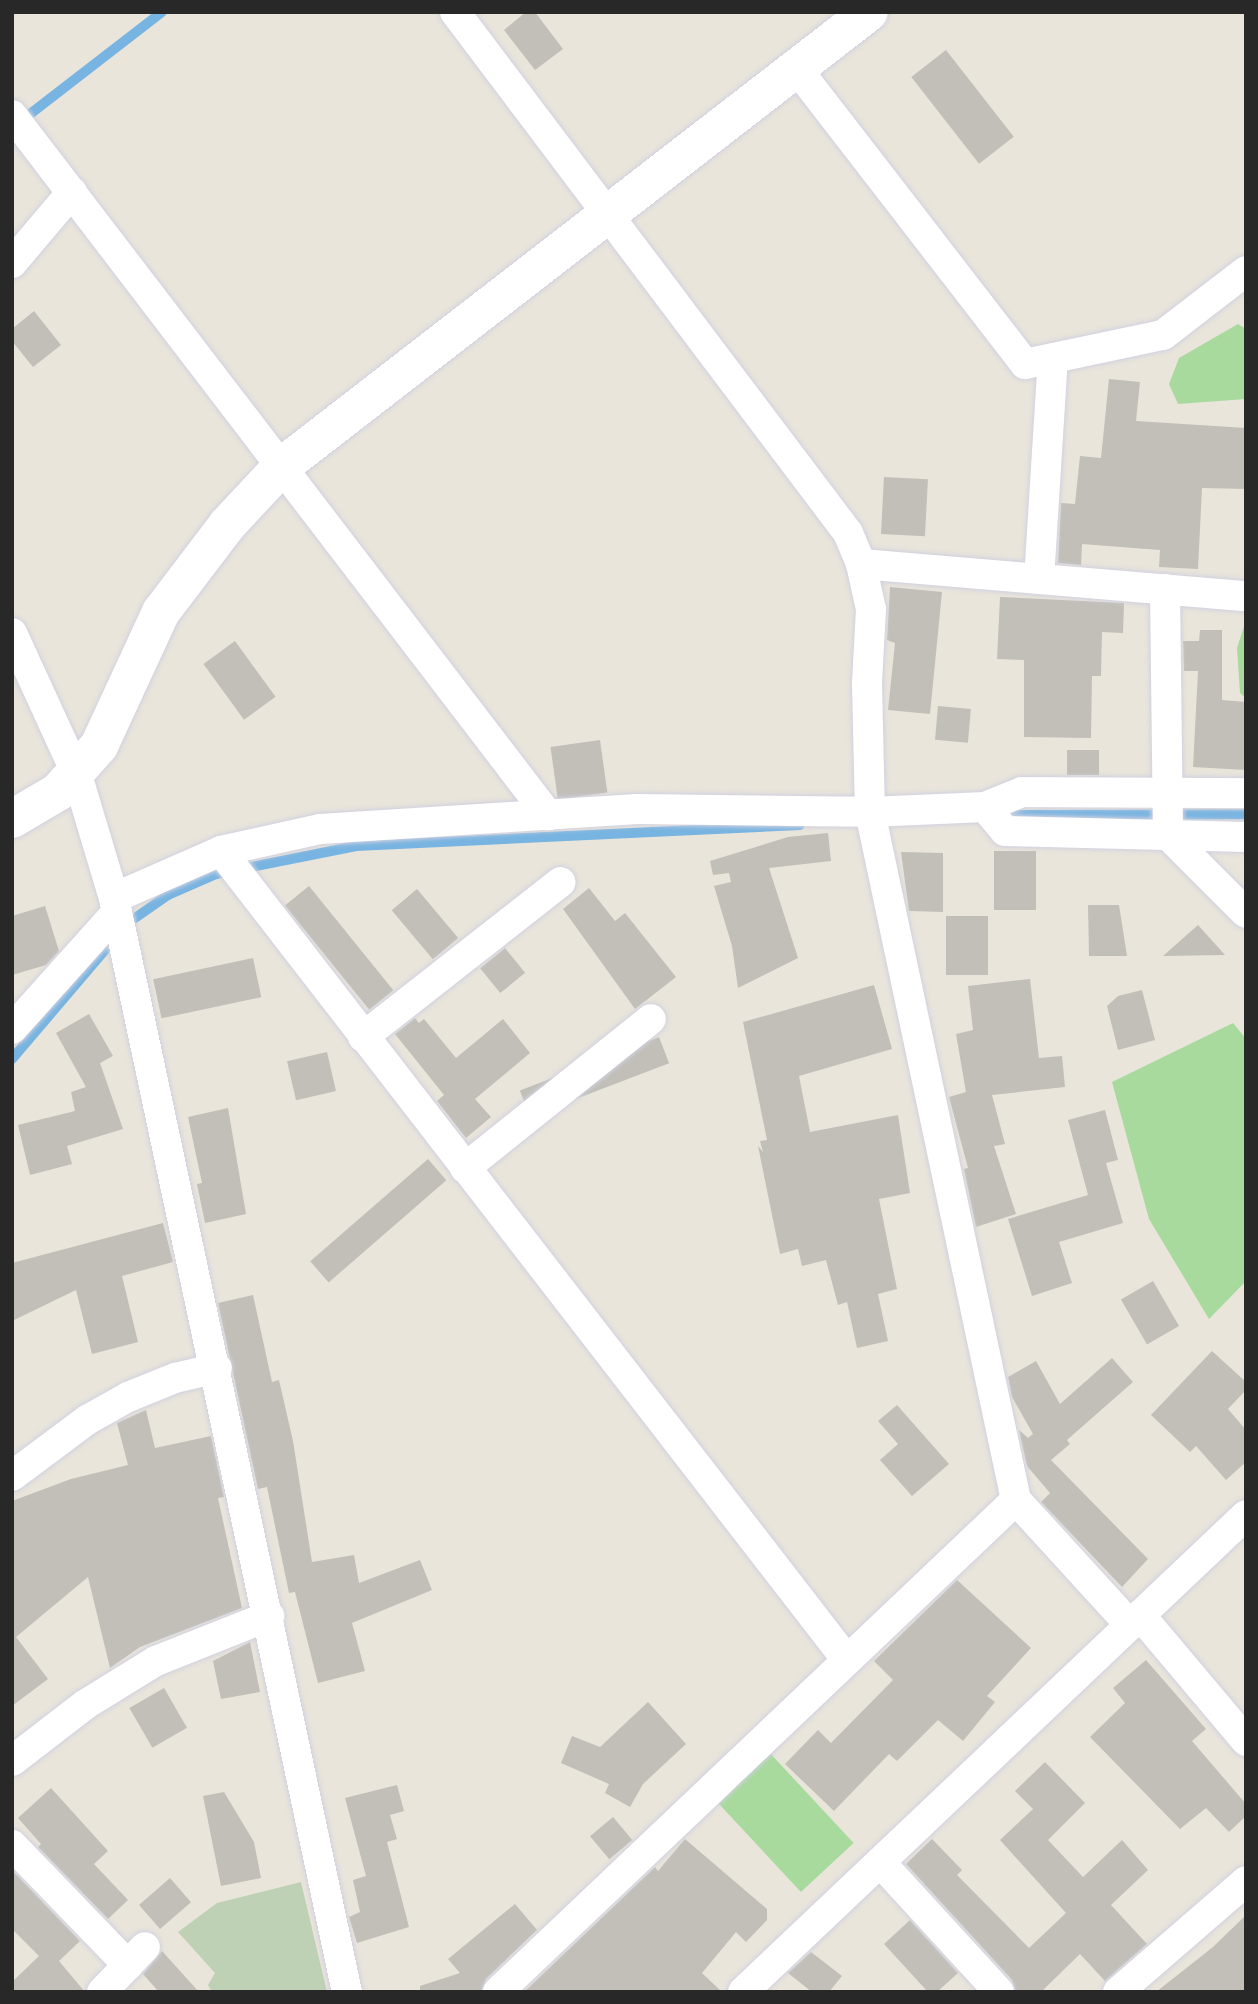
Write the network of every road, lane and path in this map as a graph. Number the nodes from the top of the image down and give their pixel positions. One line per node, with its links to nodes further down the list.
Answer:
1 (455, 12): 6 (street)
2 (869, 12): 3 (street)
3 (797, 69): 6 (street); 9 (street)
4 (12, 115): 5 (street)
5 (72, 192): 7 (street); 10 (street)
6 (611, 213): 10 (street); 11 (street)
7 (12, 263)
8 (1246, 271): 9 (street)
9 (1053, 358): 12 (street)
10 (281, 467): 16 (street); 21 (street)
11 (861, 564): 12 (street); 20 (street)
12 (1040, 579): 13 (street)
13 (1165, 589): 14 (street); 17 (street)
14 (1246, 596)
15 (12, 633): 16 (street)
16 (77, 775): 22 (street); 27 (street)
17 (1167, 791): 18 (street); 19 (street); 23 (street)
18 (1246, 793)
19 (985, 807): 20 (street); 23 (street)
20 (870, 812): 21 (street); 35 (street)
21 (548, 815): 25 (street)
22 (12, 820)
23 (1168, 835): 24 (street); 28 (street)
24 (1246, 837)
25 (221, 851): 27 (street); 31 (street)
26 (561, 882): 31 (street)
27 (116, 905): 30 (street); 33 (street)
28 (1246, 913)
29 (651, 1020): 32 (street)
30 (12, 1029)
31 (363, 1037): 32 (street)
32 (465, 1168): 39 (street)
33 (217, 1368): 34 (street); 37 (street)
34 (12, 1476)
35 (1016, 1500): 38 (street); 39 (street)
36 (1246, 1515): 38 (street)
37 (269, 1616): 41 (street); 46 (street)
38 (1135, 1620): 40 (street); 43 (street)
39 (847, 1660): 47 (street)
40 (1246, 1741)
41 (12, 1761)
42 (12, 1845): 45 (street)
43 (880, 1862): 48 (street); 49 (street)
44 (1246, 1881): 50 (street)
45 (102, 1992)
46 (347, 1992)
47 (498, 1992)
48 (743, 1992)
49 (999, 1992)
50 (1118, 1992)

